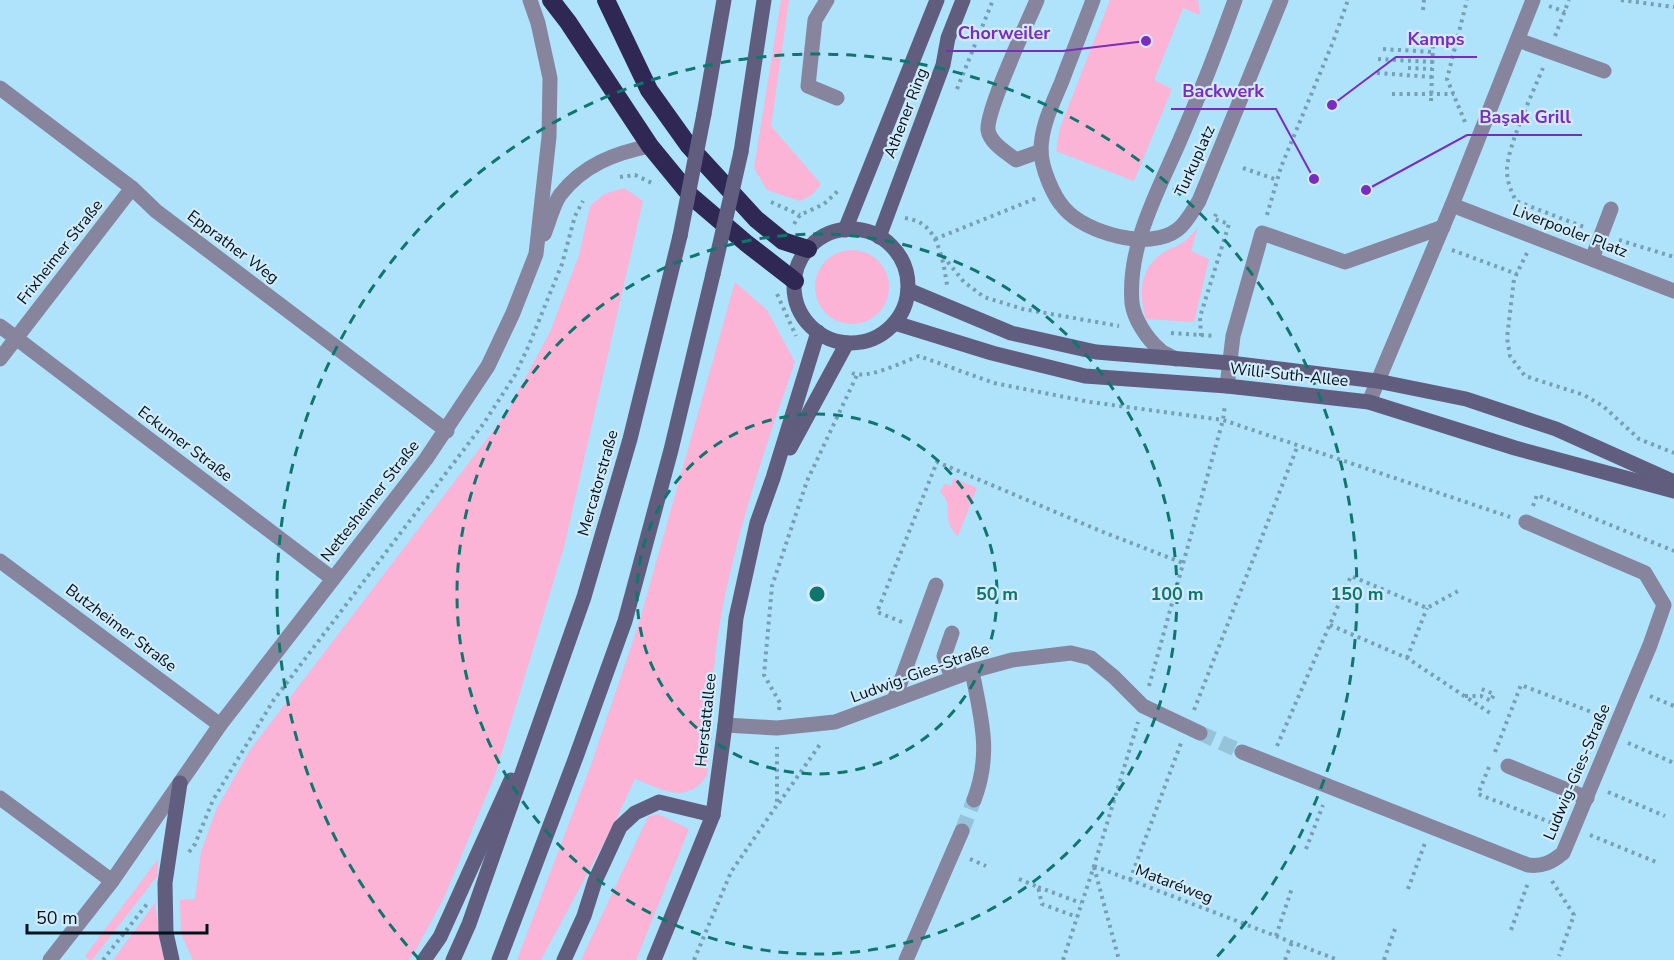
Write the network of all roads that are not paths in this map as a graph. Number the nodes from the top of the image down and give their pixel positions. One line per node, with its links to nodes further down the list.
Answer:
1 (530, 0): 28 (street, Nettesheimer Straße)
2 (551, 0): 18 (highway)
3 (606, 0): 27 (highway)
4 (724, 0): 56 (street, Mercatorstraße, bridge)
5 (764, 0): 74 (street, bridge)
6 (827, 0): 17 (street)
7 (937, 0): 24 (street, Athener Ring)
8 (963, 0): 25 (street, Athener Ring)
9 (1037, 0): 19 (street)
10 (1094, 0): 19 (street, Turkuplatz)
11 (1235, 0): 26 (street, Turkuplatz)
12 (1281, 0): 26 (street, Turkuplatz)
13 (1533, 0): 14 (street)
14 (1518, 40): 15 (street); 21 (street)
15 (1604, 71)
16 (0, 88): 20 (street, Epprather Weg)
17 (837, 98)
18 (650, 146): 28 (street); 30 (highway)
19 (1041, 151): 26 (street, Turkuplatz)
20 (132, 188): 36 (street, Frixheimer Straße); 44 (street, Epprather Weg)
21 (1452, 205): 23 (street); 29 (street, Liverpooler Platz)
22 (1611, 209): 29 (street)
23 (1443, 227): 40 (street); 41 (street)
24 (845, 230): 25 (street); 27 (street)
25 (879, 237): 31 (street)
26 (1140, 240): 38 (street, Turkuplatz)
27 (808, 249): 30 (street)
28 (536, 254): 44 (street, Nettesheimer Straße)
29 (1592, 259): 32 (street, Liverpooler Platz)
30 (795, 281): 35 (street)
31 (908, 290): 33 (street); 38 (street, Willi-Suth-Allee)
32 (1674, 291)
33 (895, 323): 37 (street); 42 (street, Willi-Suth-Allee)
34 (0, 326): 36 (street)
35 (818, 333): 37 (street); 45 (street, Herstattallee)
36 (16, 338): 39 (street, Frixheimer Straße); 50 (street, Eckumer Straße)
37 (847, 343): 45 (street, Herstattallee)
38 (1176, 358): 40 (street, Willi-Suth-Allee)
39 (0, 360)
40 (1230, 363): 41 (street, Willi-Suth-Allee); 42 (street)
41 (1377, 381): 43 (street); 46 (street, Willi-Suth-Allee)
42 (1227, 386): 43 (street, Willi-Suth-Allee)
43 (1369, 402): 47 (street, Willi-Suth-Allee)
44 (447, 431): 50 (street, Nettesheimer Straße)
45 (773, 478): 59 (street, Herstattallee)
46 (1674, 482)
47 (1674, 492)
48 (1526, 522): 52 (street, Ludwig-Gies-Straße)
49 (0, 561): 58 (street, Butzheimer Straße)
50 (333, 579): 58 (street, Nettesheimer Straße)
51 (936, 585): 57 (street)
52 (1669, 603): 64 (street, Ludwig-Gies-Straße)
53 (952, 633): 55 (street)
54 (972, 671): 55 (street, Ludwig-Gies-Straße); 60 (street, Ludwig-Gies-Straße); 66 (street)
55 (952, 678): 57 (street, Ludwig-Gies-Straße)
56 (556, 679): 72 (street); 73 (street, Mercatorstraße)
57 (894, 700): 59 (street, Ludwig-Gies-Straße)
58 (220, 725): 63 (street, Nettesheimer Straße)
59 (725, 725): 67 (street, Herstattallee)
60 (1193, 730)
61 (1242, 752): 64 (street, Ludwig-Gies-Straße)
62 (1508, 766): 64 (street)
63 (180, 783): 69 (street, Nettesheimer Straße); 71 (street)
64 (1589, 792)
65 (0, 798): 69 (street)
66 (974, 800)
67 (713, 815): 75 (street); 76 (street, Herstattallee)
68 (962, 831): 77 (street)
69 (112, 881): 70 (street, Nettesheimer Straße)
70 (50, 960)
71 (172, 960)
72 (424, 960)
73 (453, 960)
74 (499, 960)
75 (564, 960)
76 (654, 960)
77 (906, 960)

